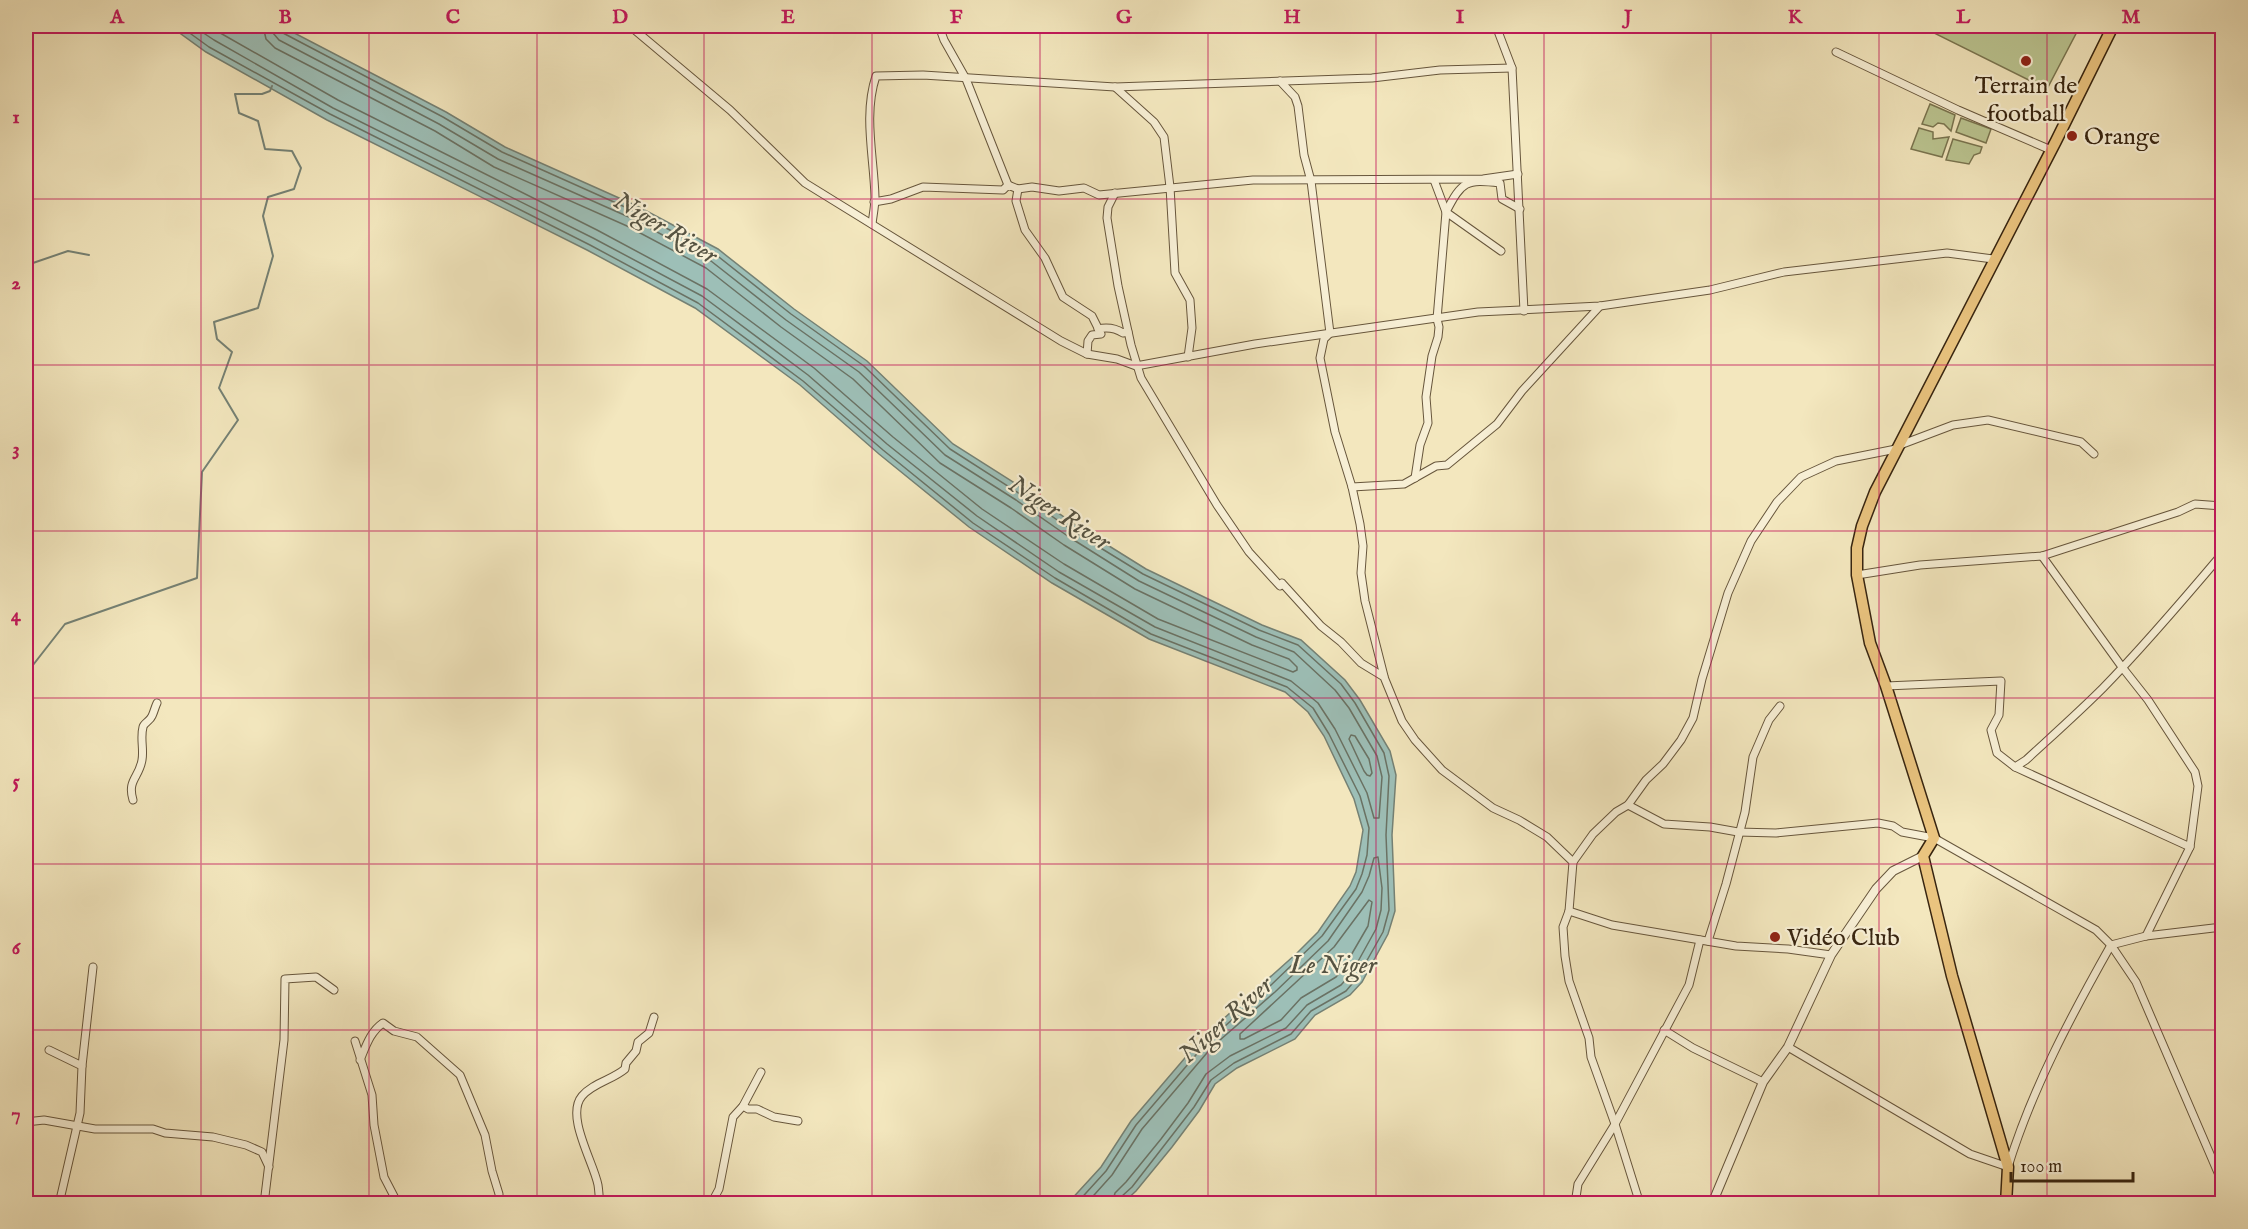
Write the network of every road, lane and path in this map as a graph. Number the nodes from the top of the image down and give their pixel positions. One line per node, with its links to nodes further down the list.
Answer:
1 (630, 26): 22 (street)
2 (939, 26): 7 (street)
3 (1496, 26): 6 (street)
4 (2113, 26): 10 (main road)
5 (1836, 52): 10 (street)
6 (1512, 68): 8 (street); 11 (street)
7 (966, 79): 9 (street); 15 (street); 19 (street)
8 (1280, 81): 9 (street); 14 (street)
9 (1115, 87): 16 (street)
10 (2051, 150): 24 (main road)
11 (1518, 174): 12 (street); 20 (street)
12 (1483, 179): 13 (street); 20 (street); 21 (street)
13 (1434, 180): 14 (street); 21 (street)
14 (1311, 181): 16 (street); 30 (street)
15 (1008, 185): 17 (street); 19 (street)
16 (1170, 187): 18 (street); 32 (street)
17 (1018, 189): 18 (street); 28 (street)
18 (1115, 193): 29 (street)
19 (874, 202): 22 (street)
20 (1520, 209): 26 (street)
21 (1446, 212): 23 (street); 27 (street)
22 (872, 224): 31 (street)
23 (1501, 251)
24 (1994, 259): 25 (street); 34 (main road)
25 (1600, 306): 26 (street); 36 (street)
26 (1524, 311): 27 (street)
27 (1437, 319): 30 (street); 36 (street)
28 (1098, 329): 29 (street); 31 (street)
29 (1128, 332): 33 (street)
30 (1330, 333): 32 (street); 37 (street)
31 (1087, 354): 33 (street)
32 (1188, 357): 33 (street)
33 (1136, 366): 43 (street)
34 (1897, 448): 35 (street); 41 (main road); 49 (street)
35 (2094, 454)
36 (1415, 478): 37 (street)
37 (1353, 487): 43 (street)
38 (2223, 506): 40 (street)
39 (2223, 554): 42 (street)
40 (2042, 556): 41 (street); 42 (street)
41 (1857, 575): 44 (main road)
42 (2122, 667): 47 (street); 52 (street)
43 (1384, 677): 54 (street)
44 (1886, 686): 47 (street); 51 (main road)
45 (157, 703): 48 (street)
46 (1780, 706): 50 (street)
47 (2015, 767): 52 (street)
48 (133, 800)
49 (1628, 805): 50 (street); 54 (street)
50 (1738, 832): 51 (street); 58 (street)
51 (1934, 838): 53 (main road); 59 (street)
52 (2190, 847): 57 (street)
53 (1923, 855): 60 (street); 78 (main road)
54 (1572, 862): 55 (street)
55 (1569, 911): 58 (street); 75 (street)
56 (2223, 927): 57 (street)
57 (2146, 936): 59 (street)
58 (1704, 940): 60 (street); 64 (street)
59 (2111, 945): 78 (street); 79 (street)
60 (1831, 955): 66 (street)
61 (93, 966): 69 (street)
62 (334, 990): 77 (street)
63 (654, 1017): 84 (street)
64 (1664, 1030): 71 (street); 75 (street)
65 (355, 1041): 68 (street)
66 (1788, 1047): 71 (street); 78 (street)
67 (49, 1050): 69 (street)
68 (360, 1060): 82 (street); 83 (street)
69 (82, 1066): 76 (street)
70 (761, 1072): 72 (street)
71 (1763, 1082): 88 (street)
72 (743, 1106): 73 (street); 85 (street)
73 (798, 1120)
74 (26, 1122): 76 (street)
75 (1615, 1124): 86 (street); 87 (street)
76 (76, 1127): 77 (street); 80 (street)
77 (269, 1167): 81 (street)
78 (2008, 1167): 89 (main road)
79 (2223, 1182)
80 (59, 1203)
81 (264, 1203)
82 (398, 1203)
83 (499, 1203)
84 (600, 1203)
85 (711, 1203)
86 (1575, 1203)
87 (1640, 1203)
88 (1712, 1203)
89 (2006, 1203)

